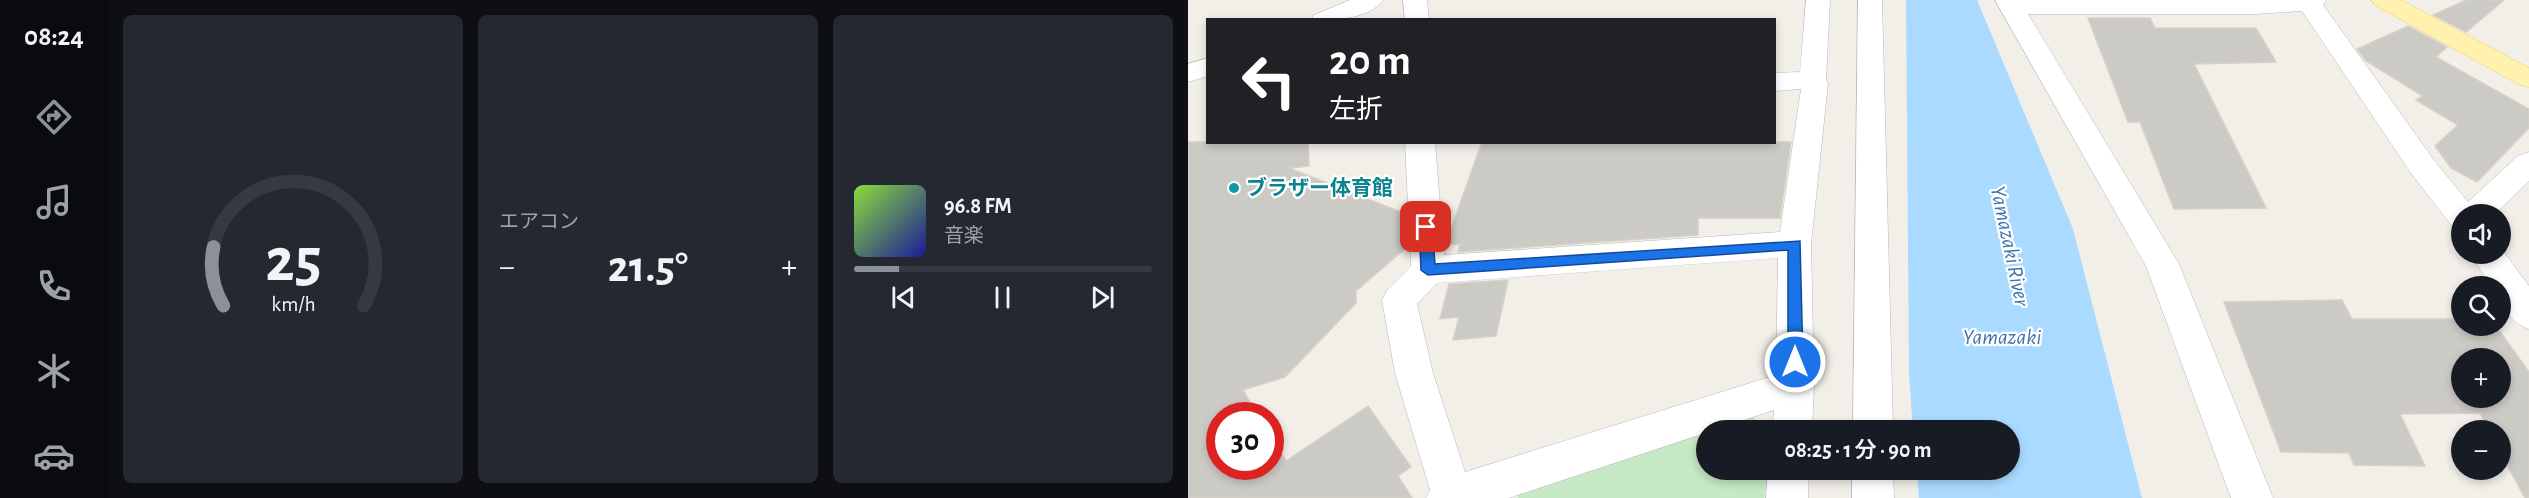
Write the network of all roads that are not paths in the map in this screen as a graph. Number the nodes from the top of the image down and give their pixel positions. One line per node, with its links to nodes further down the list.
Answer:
1 (1371, 0): 8 (street)
2 (1415, 0): 9 (street)
3 (1818, 0): 13 (street)
4 (1870, 0): 25 (street)
5 (2383, 0): 12 (main road)
6 (2311, 2): 7 (street); 17 (street)
7 (2009, 4): 31 (street)
8 (1328, 18)
9 (1418, 18)
10 (1206, 67): 11 (street)
11 (1188, 74)
12 (2529, 79)
13 (1813, 80): 14 (street); 19 (street)
14 (1776, 82)
15 (1420, 144): 21 (street)
16 (2529, 164): 18 (street)
17 (2452, 204)
18 (2487, 204)
19 (1795, 244): 21 (street); 23 (street)
20 (2494, 264): 22 (street)
21 (1428, 270): 28 (street)
22 (2529, 314)
23 (1795, 386): 24 (street); 28 (street)
24 (1793, 420)
25 (1873, 420)
26 (1788, 480): 29 (street)
27 (1873, 480): 30 (street)
28 (1450, 497)
29 (1787, 498)
30 (1873, 498)
31 (2252, 498)

